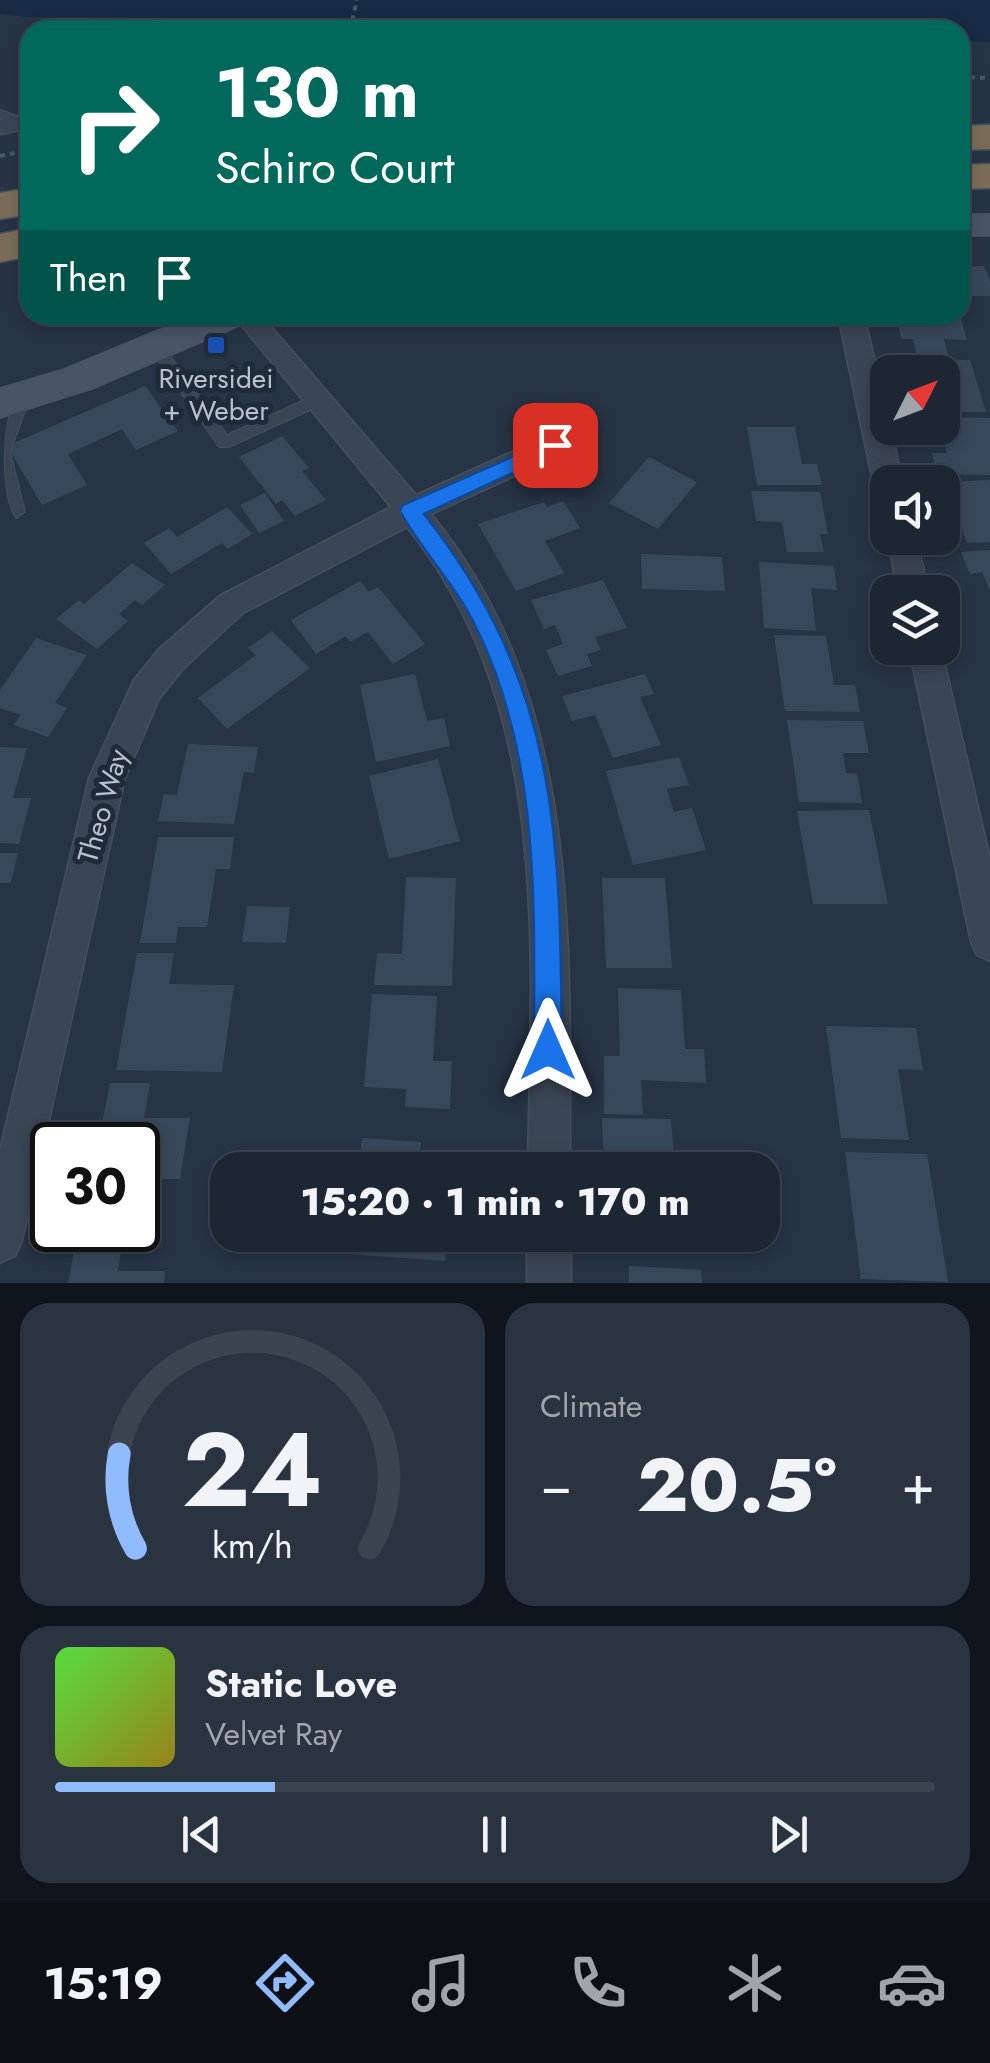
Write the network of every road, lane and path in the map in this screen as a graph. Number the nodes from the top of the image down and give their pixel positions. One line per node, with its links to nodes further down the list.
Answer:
1 (207, 325): 4 (street)
2 (254, 325): 6 (street)
3 (854, 325): 8 (street)
4 (156, 347): 5 (street); 6 (lane)
5 (7, 397): 10 (lane)
6 (318, 400): 9 (street)
7 (555, 445): 9 (street, Theo Way)
8 (884, 465)
9 (410, 511): 13 (street); 14 (street, Theo Way)
10 (17, 512)
11 (929, 665): 12 (street)
12 (990, 942)
13 (549, 1152)
14 (0, 1241)
15 (549, 1252): 16 (street)
16 (549, 1283)

